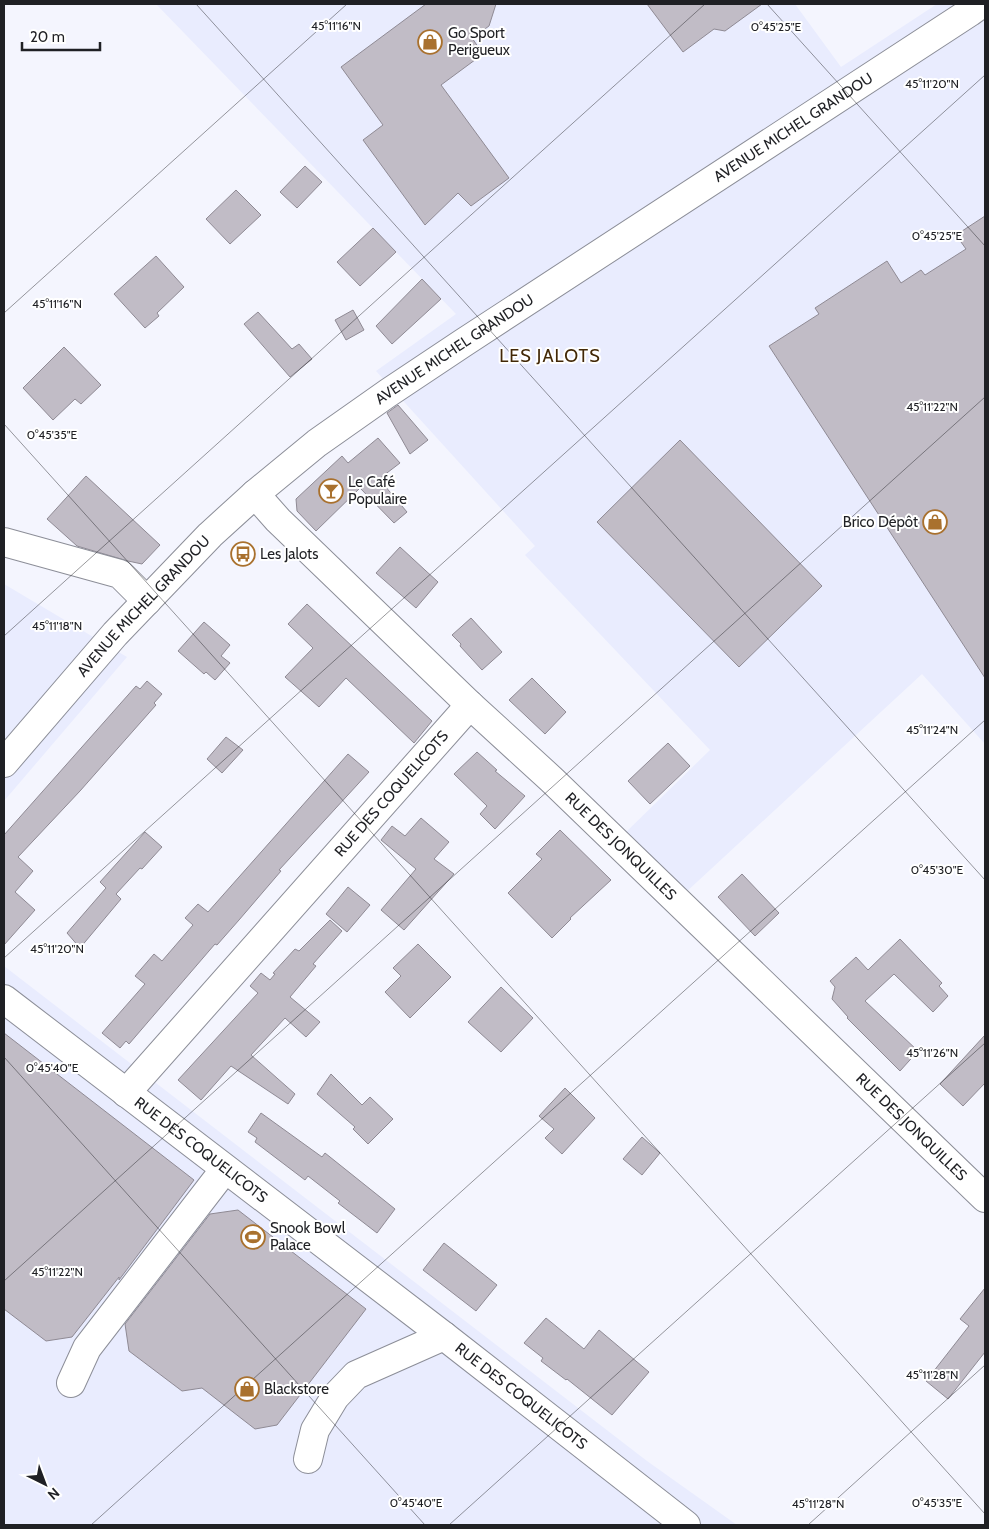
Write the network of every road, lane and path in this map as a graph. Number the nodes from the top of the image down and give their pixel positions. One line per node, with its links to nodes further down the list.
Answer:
1 (979, 7): 2 (street, AVENUE MICHEL GRANDOU)
2 (255, 494): 4 (street, AVENUE MICHEL GRANDOU); 5 (street, RUE DES JONQUILLES)
3 (4, 542): 4 (street)
4 (147, 601): 6 (street, AVENUE MICHEL GRANDOU)
5 (470, 705): 8 (street, RUE DES COQUELICOTS); 10 (street, RUE DES JONQUILLES)
6 (4, 763)
7 (4, 999): 8 (street)
8 (126, 1093): 9 (street, RUE DES COQUELICOTS)
9 (225, 1169): 11 (street, RUE DES COQUELICOTS); 12 (street)
10 (985, 1198)
11 (444, 1336): 13 (street); 14 (street, RUE DES COQUELICOTS)
12 (70, 1383)
13 (308, 1459)
14 (686, 1525)

